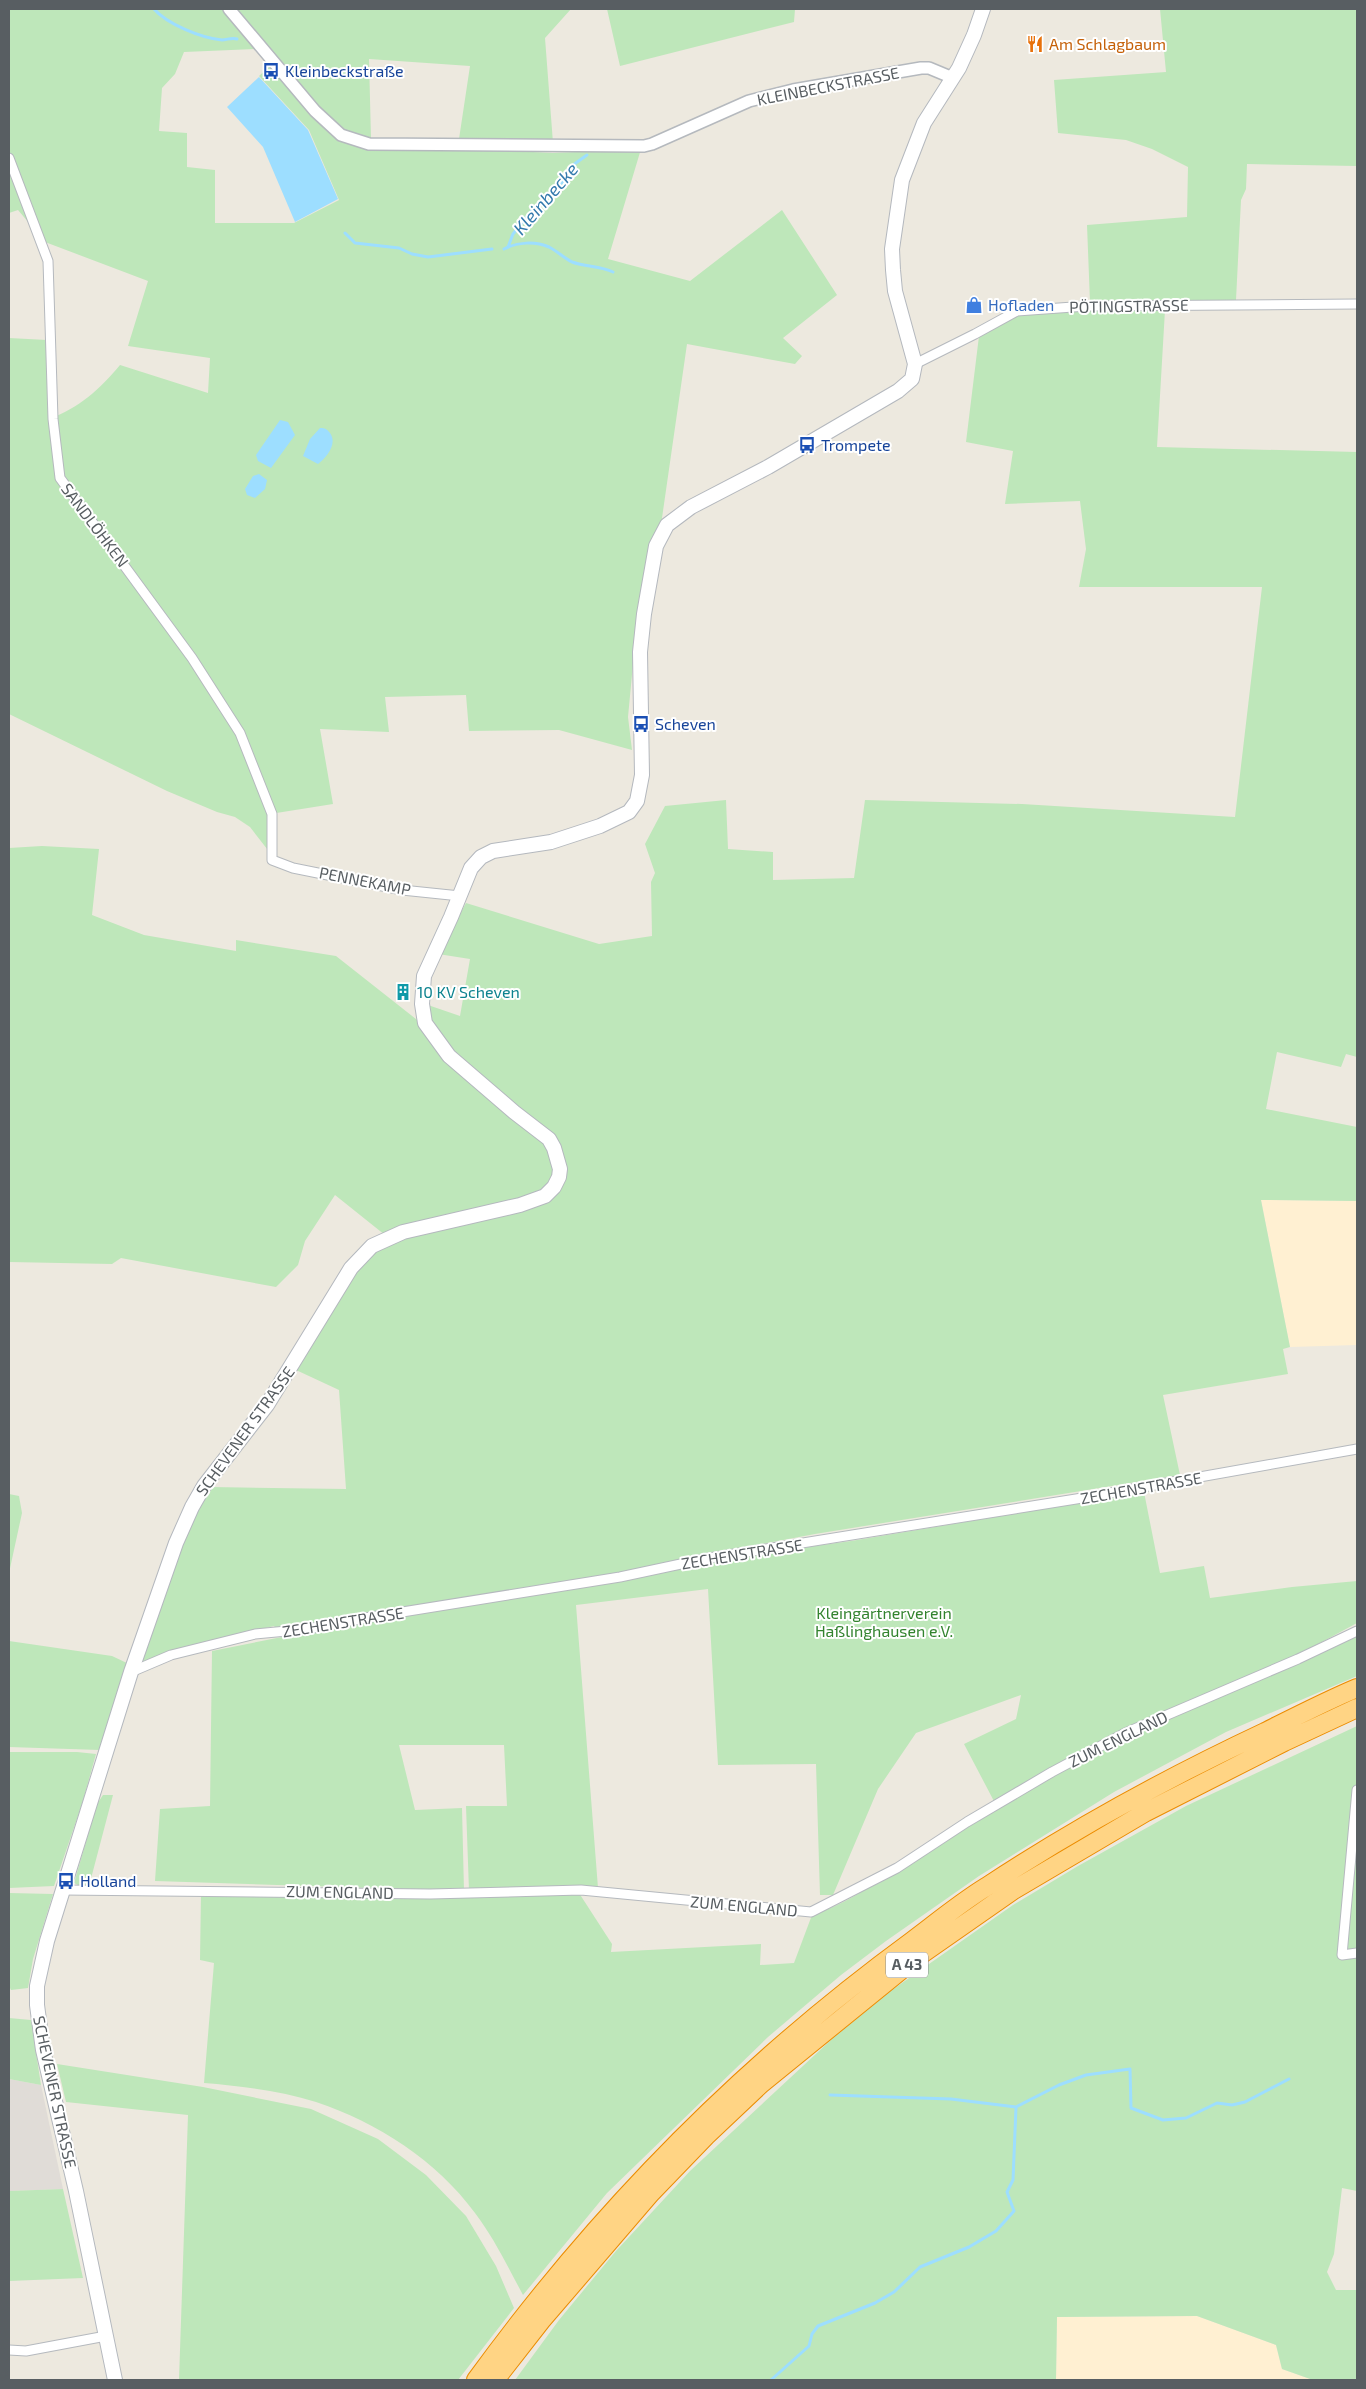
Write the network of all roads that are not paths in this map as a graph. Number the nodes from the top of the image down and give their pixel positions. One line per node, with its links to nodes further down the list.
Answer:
1 (229, 9): 3 (street, KLEINBECKSTRASSE)
2 (983, 9): 3 (main road)
3 (952, 78): 6 (main road)
4 (9, 158): 7 (street, SANDLÖHKEN)
5 (1357, 304): 6 (street, PÖTINGSTRASSE)
6 (915, 364): 8 (main road, SCHEVENER STRASSE)
7 (272, 860): 8 (street, PENNEKAMP)
8 (460, 896): 11 (main road, SCHEVENER STRASSE)
9 (1357, 1449): 11 (street, ZECHENSTRASSE)
10 (1357, 1631): 15 (street, ZUM ENGLAND)
11 (131, 1672): 15 (main road, SCHEVENER STRASSE)
12 (1357, 1688): 20 (highway, A 43)
13 (1357, 1708): 21 (highway, A 43)
14 (1357, 1790): 16 (street)
15 (63, 1890): 17 (main road, SCHEVENER STRASSE)
16 (1357, 1953)
17 (106, 2336): 18 (street); 19 (main road, SCHEVENER STRASSE)
18 (9, 2350)
19 (114, 2380)
20 (476, 2380)
21 (496, 2380)

